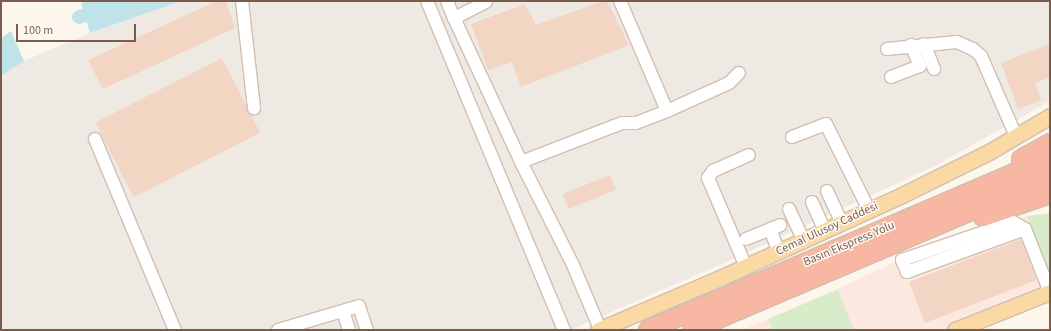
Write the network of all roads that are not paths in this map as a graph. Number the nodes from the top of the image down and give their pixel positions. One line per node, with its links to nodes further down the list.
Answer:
1 (242, 1): 15 (street)
2 (427, 1): 12 (street)
3 (447, 1): 6 (street)
4 (620, 1): 16 (street)
5 (486, 2): 6 (street)
6 (454, 18): 10 (street)
7 (924, 44): 8 (street); 11 (street); 18 (street)
8 (911, 45): 9 (street); 14 (street)
9 (887, 49)
10 (474, 64): 12 (street); 24 (street)
11 (934, 70)
12 (458, 71): 48 (street)
13 (739, 73): 16 (street)
14 (891, 77)
15 (254, 108)
16 (667, 111): 24 (street)
17 (1050, 116): 18 (main road, Cemal Ulusoy Caddesi)
18 (1016, 136): 31 (main road, Cemal Ulusoy Caddesi)
19 (792, 137): 31 (street)
20 (95, 139): 44 (street)
21 (1050, 142): 38 (highway)
22 (750, 155): 40 (street)
23 (1050, 158): 38 (highway, Basın Ekspress Yolu)
24 (521, 162): 49 (street)
25 (1050, 176): 41 (highway, Basın Ekspress Yolu)
26 (827, 191): 32 (street)
27 (1050, 194): 33 (highway)
28 (812, 202): 35 (street)
29 (1050, 204): 33 (highway)
30 (789, 209): 37 (street)
31 (869, 210): 32 (main road, Cemal Ulusoy Caddesi)
32 (842, 223): 35 (main road, Cemal Ulusoy Caddesi)
33 (963, 224): 41 (highway)
34 (1025, 229): 34 (street); 42 (street)
35 (825, 231): 37 (main road, Cemal Ulusoy Caddesi)
36 (746, 239): 39 (street)
37 (804, 241): 39 (main road, Cemal Ulusoy Caddesi)
38 (854, 242): 50 (highway, Basın Ekspress Yolu)
39 (779, 252): 40 (main road, Cemal Ulusoy Caddesi)
40 (746, 266): 49 (main road, Cemal Ulusoy Caddesi)
41 (828, 272): 51 (highway, Basın Ekspress Yolu)
42 (1050, 292): 52 (main road)
43 (344, 311): 45 (street); 46 (street); 47 (street)
44 (175, 330)
45 (278, 330)
46 (350, 330)
47 (367, 330)
48 (564, 330)
49 (599, 330)
50 (648, 330)
51 (692, 330)
52 (955, 330)

